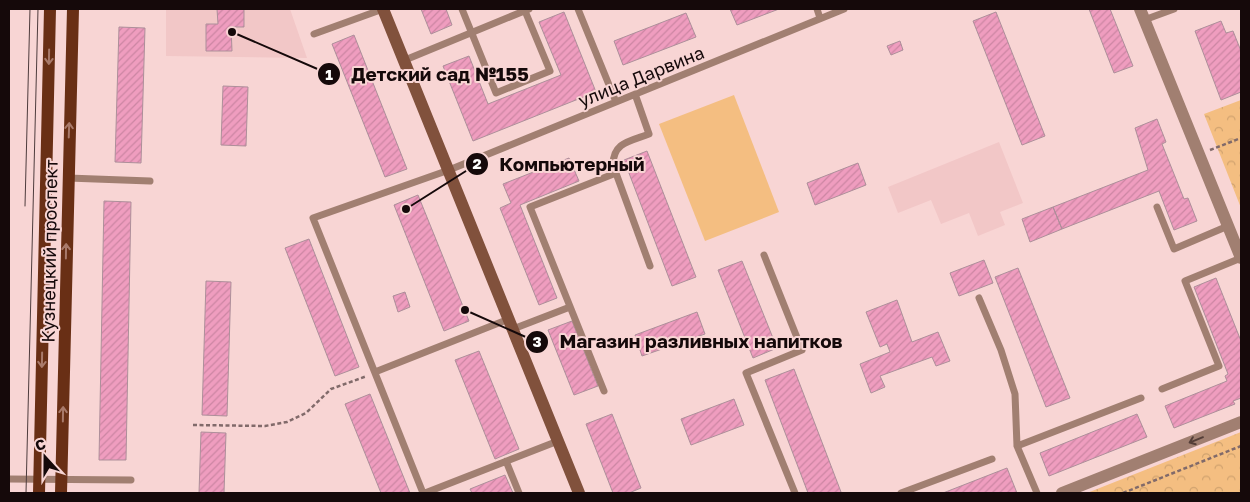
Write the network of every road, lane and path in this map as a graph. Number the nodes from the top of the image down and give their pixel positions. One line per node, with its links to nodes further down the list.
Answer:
1 (50, 9): 43 (main road, Кузнецкий проспект, one-way to 43)
2 (73, 9): 21 (main road, Кузнецкий проспект, one-way to 2)
3 (383, 9): 13 (lane); 14 (street)
4 (462, 9): 12 (lane)
5 (578, 9): 16 (lane)
6 (817, 9): 11 (lane)
7 (844, 9): 11 (lane, улица Дарвина)
8 (1174, 9): 10 (lane)
9 (528, 10): 12 (lane); 12 (lane)
10 (1142, 15): 24 (street)
11 (820, 18): 15 (lane, улица Дарвина)
12 (472, 33): 14 (lane)
13 (314, 34)
14 (405, 60): 19 (street)
15 (634, 94): 16 (lane, улица Дарвина); 20 (lane)
16 (616, 102): 19 (lane, улица Дарвина)
17 (1241, 138): 18 (path)
18 (1209, 151)
19 (449, 170): 30 (street); 31 (lane, улица Дарвина)
20 (616, 173): 27 (lane); 29 (lane)
21 (68, 178): 22 (lane); 44 (main road, Кузнецкий проспект, one-way to 21)
22 (150, 181)
23 (1157, 207): 24 (lane)
24 (1228, 226): 26 (street)
25 (764, 255): 51 (lane)
26 (1241, 258): 32 (lane)
27 (650, 266)
28 (979, 298): 38 (lane)
29 (570, 307): 30 (lane); 33 (lane)
30 (511, 324): 31 (lane); 37 (street)
31 (375, 372): 36 (path); 48 (lane)
32 (1162, 389)
33 (604, 391)
34 (1141, 398): 38 (lane)
35 (1241, 422): 54 (street, one-way to 54)
36 (193, 425)
37 (558, 441): 41 (lane); 50 (street)
38 (1018, 446): 53 (lane)
39 (1241, 446): 55 (path)
40 (992, 459): 52 (lane)
41 (506, 462): 48 (lane); 49 (lane)
42 (9, 479): 43 (lane)
43 (40, 480): 44 (lane); 46 (main road, Кузнецкий проспект)
44 (61, 480): 45 (lane); 47 (main road, Кузнецкий проспект)
45 (131, 480)
46 (39, 493)
47 (61, 493)
48 (424, 493)
49 (519, 493)
50 (579, 493)
51 (795, 493)
52 (901, 493)
53 (1036, 493)
54 (1062, 493)
55 (1123, 493)

